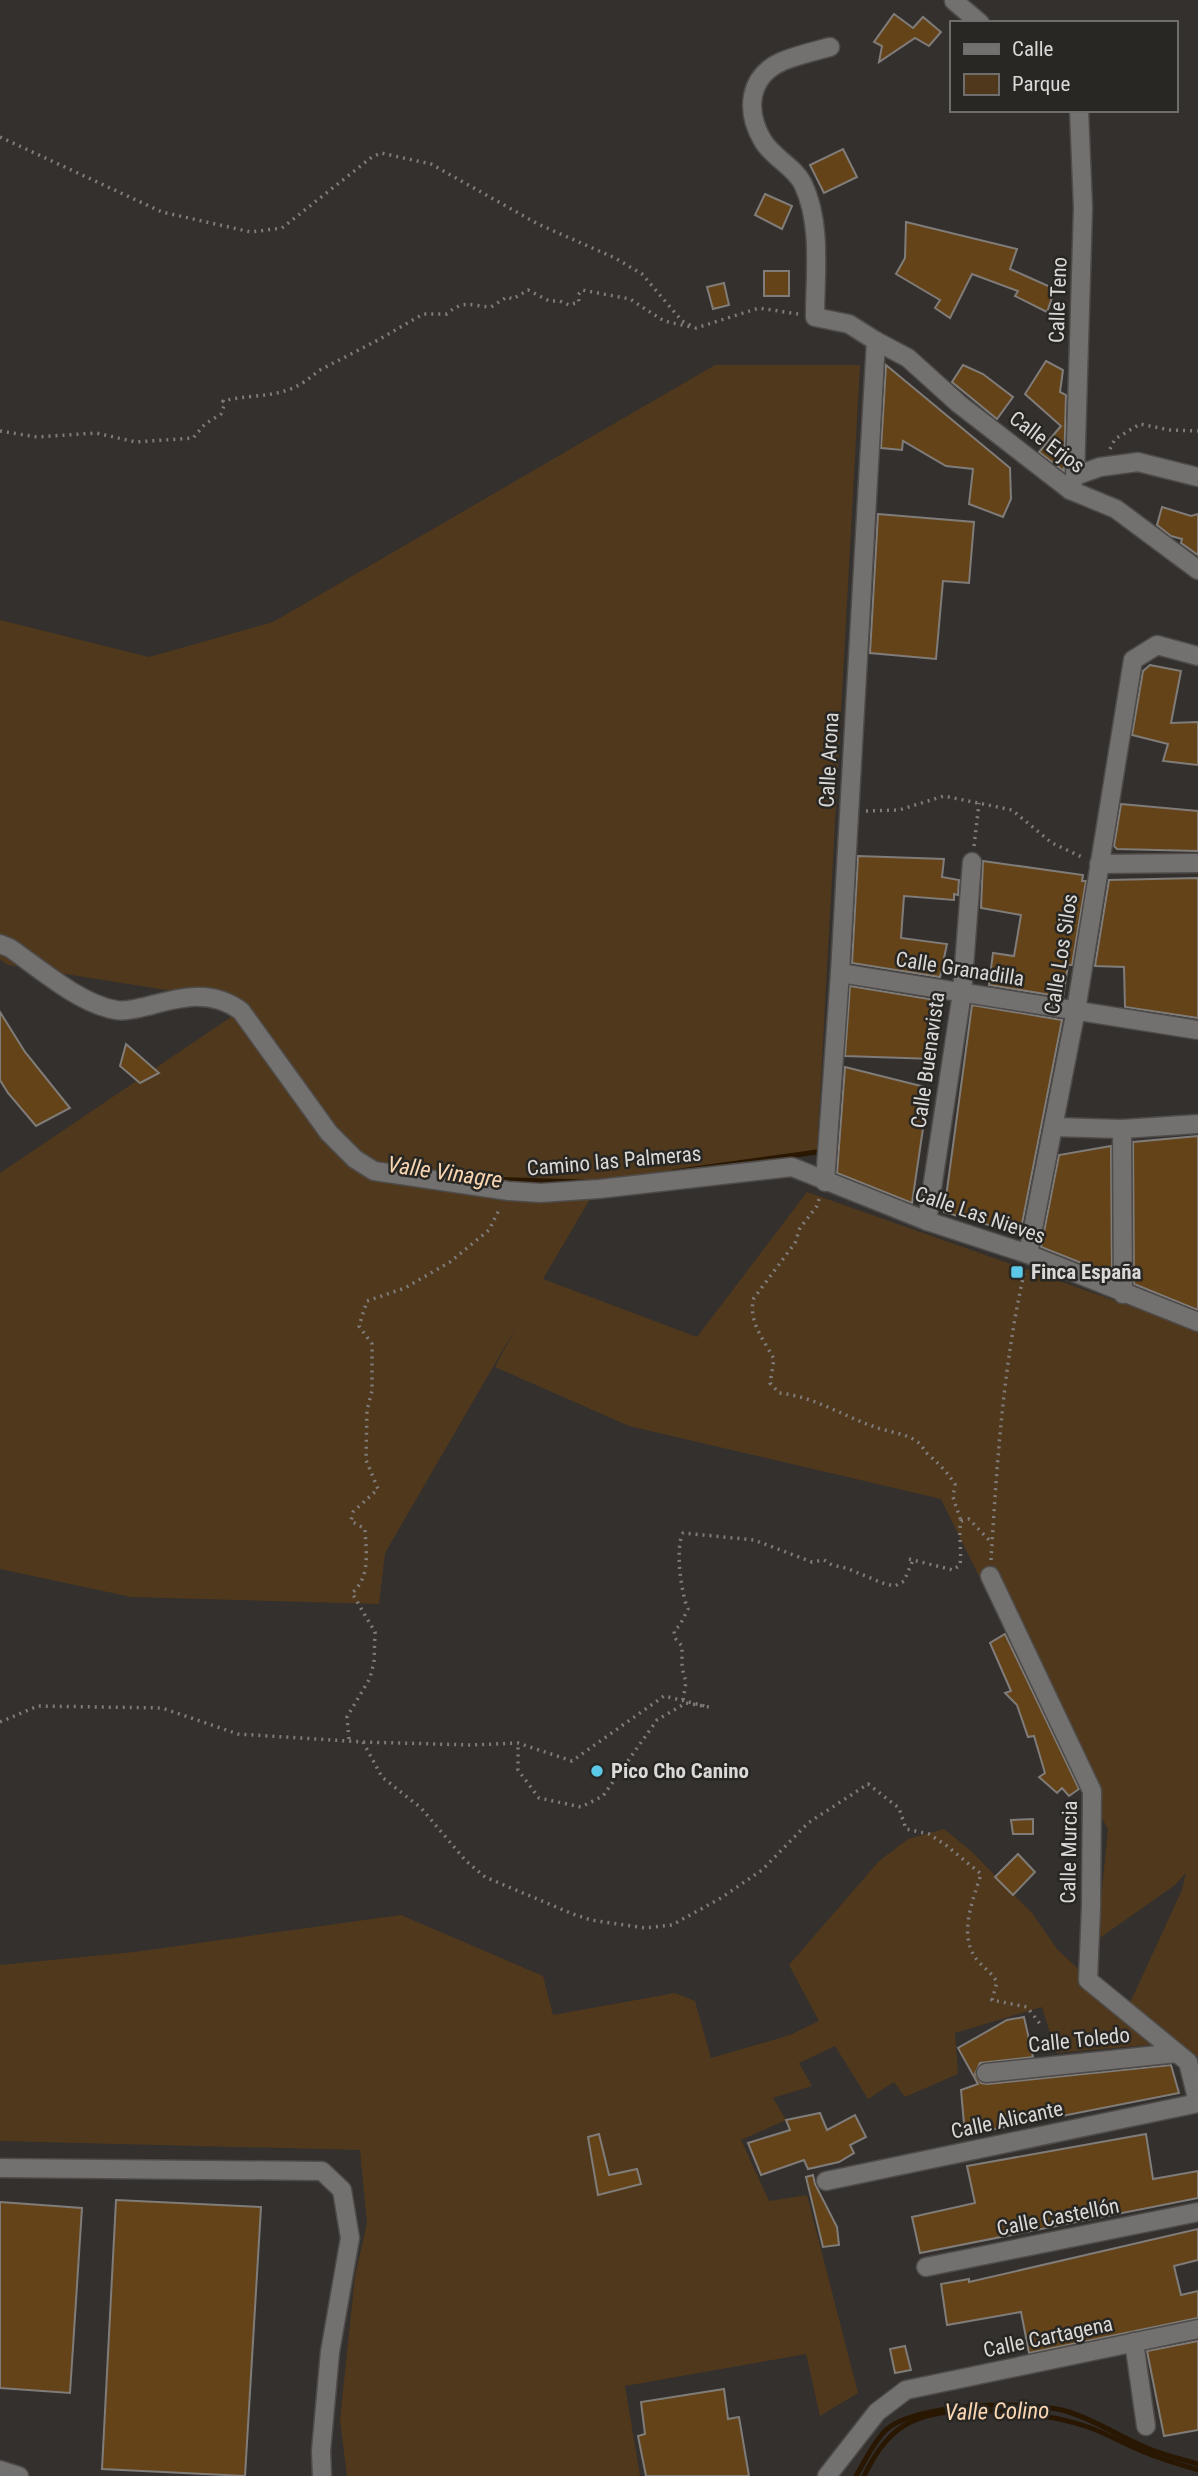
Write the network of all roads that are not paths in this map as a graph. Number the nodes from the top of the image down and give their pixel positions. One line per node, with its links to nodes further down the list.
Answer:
1 (954, 1): 2 (street)
2 (978, 21)
3 (830, 47): 5 (street, Calle Erjos)
4 (1079, 112): 7 (street, Calle Teno)
5 (876, 341): 7 (street, Calle Erjos); 14 (street, Calle Arona)
6 (1198, 477): 7 (street)
7 (1072, 483): 8 (street, Calle Erjos)
8 (1198, 570)
9 (1198, 656): 12 (street, Calle Los Silos)
10 (972, 862): 15 (street, Calle Buenavista)
11 (1198, 863): 12 (street)
12 (1099, 864): 16 (street, Calle Los Silos)
13 (0, 944): 21 (street, Camino las Palmeras)
14 (840, 973): 15 (street, Calle Granadilla); 21 (street, Calle Arona)
15 (962, 993): 16 (street, Calle Granadilla); 22 (street, Calle Buenavista)
16 (1076, 1010): 17 (street, Calle Granadilla); 19 (street, Calle Los Silos)
17 (1198, 1030)
18 (1198, 1124): 20 (street)
19 (1053, 1127): 20 (street); 23 (street, Calle Los Silos)
20 (1122, 1129): 24 (street)
21 (825, 1182): 22 (street, Calle Las Nieves)
22 (927, 1221): 23 (street, Calle Las Nieves)
23 (1028, 1254): 24 (street, Calle Las Nieves)
24 (1123, 1294): 25 (street, Calle Las Nieves)
25 (1198, 1322)
26 (990, 1576): 27 (street, Calle Murcia)
27 (1177, 2053): 28 (street, Calle Toledo); 29 (street, Calle Murcia)
28 (986, 2073)
29 (1198, 2103): 31 (street, Calle Alicante)
30 (0, 2168): 39 (street)
31 (826, 2181)
32 (1198, 2212): 33 (street, Calle Castellón)
33 (926, 2267)
34 (1198, 2329): 35 (street, Calle Cartagena)
35 (1134, 2342): 36 (street); 40 (street, Calle Cartagena)
36 (1146, 2427)
37 (0, 2470): 38 (street)
38 (19, 2476)
39 (322, 2476)
40 (827, 2476)

